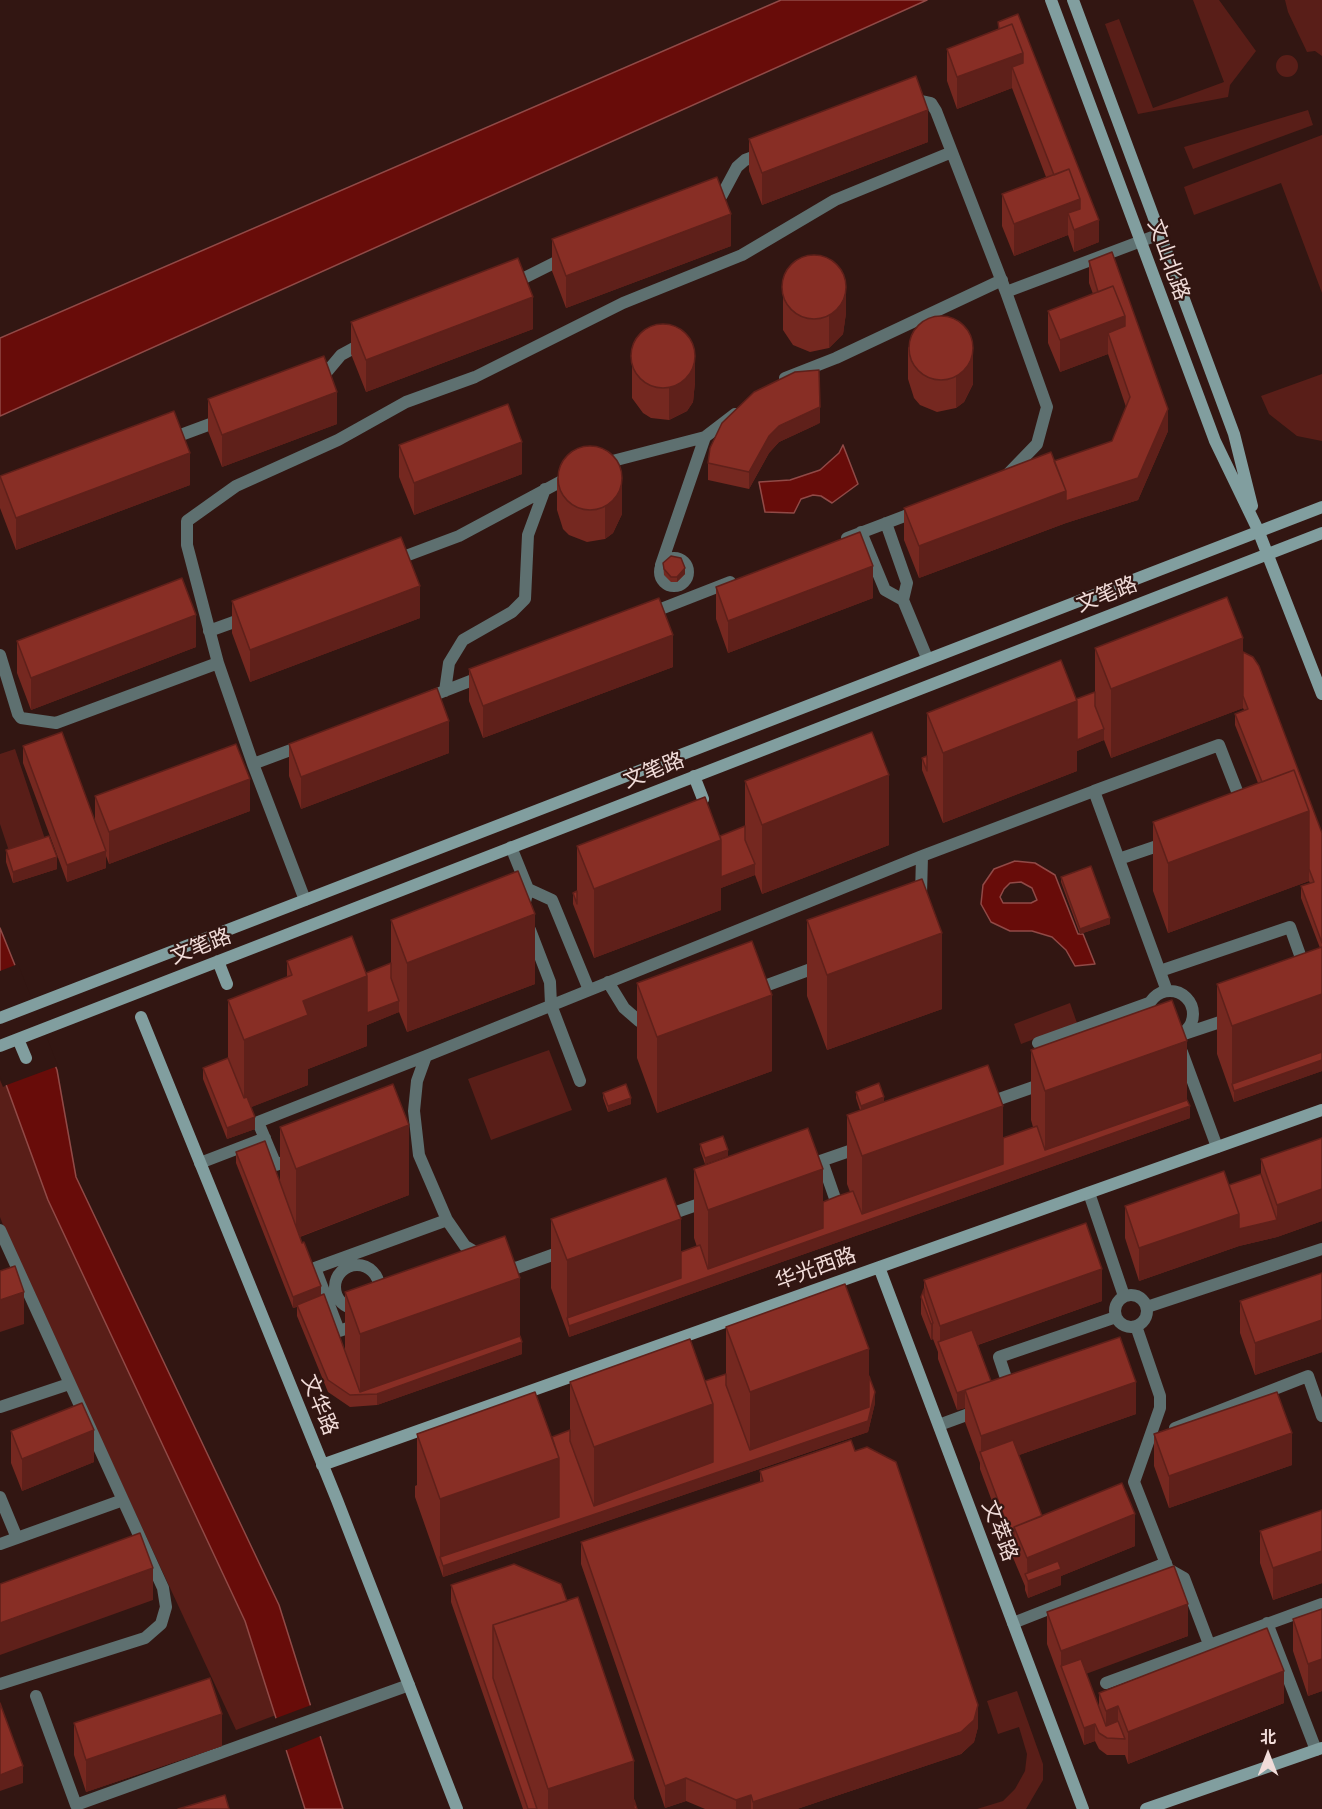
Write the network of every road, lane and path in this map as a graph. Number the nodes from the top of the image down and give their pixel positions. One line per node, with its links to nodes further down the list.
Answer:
1 (1051, 0): 8 (main road, 文山北路)
2 (1073, 0): 7 (main road, 文山北路)
3 (900, 105): 5 (street)
4 (776, 148): 6 (street)
5 (952, 152): 10 (street); 38 (street)
6 (698, 207)
7 (1160, 234): 8 (street); 25 (main road, 文山北路)
8 (1141, 241): 12 (street); 25 (main road, 文山北路)
9 (582, 251): 11 (street)
10 (1002, 280): 12 (street); 14 (street)
11 (496, 291)
12 (1006, 292): 20 (street)
13 (381, 336): 15 (street)
14 (777, 381)
15 (305, 389)
16 (741, 409): 18 (street)
17 (240, 413): 19 (street)
18 (705, 437): 21 (street); 31 (street)
19 (156, 444)
20 (1000, 479)
21 (545, 489): 30 (street); 43 (street)
22 (928, 507): 24 (street)
23 (1322, 507): 25 (main road, 文笔路)
24 (886, 523): 26 (street); 35 (street)
25 (1258, 530): 29 (main road, 文山北路); 40 (main road, 文笔路)
26 (861, 532): 28 (street); 35 (street)
27 (1322, 533): 29 (main road, 文笔路)
28 (839, 541)
29 (1268, 554): 44 (main road, 文山北路); 48 (main road, 文笔路)
30 (383, 565)
31 (662, 566): 33 (street); 33 (street)
32 (740, 579): 34 (street)
33 (679, 585): 34 (street)
34 (684, 600): 37 (street)
35 (903, 600): 40 (street)
36 (253, 615): 38 (street)
37 (630, 620)
38 (209, 632): 41 (street)
39 (0, 655): 41 (street)
40 (927, 658): 57 (main road, 文笔路)
41 (218, 663): 47 (street)
42 (500, 670): 43 (street)
43 (445, 691): 45 (street)
44 (1322, 694)
45 (413, 703)
46 (317, 740): 47 (street)
47 (254, 764): 57 (street)
48 (694, 776): 50 (main road); 53 (main road, 文笔路)
49 (1094, 791): 51 (street); 54 (street); 55 (street)
50 (703, 799)
51 (1235, 818)
52 (1182, 837): 55 (street)
53 (511, 847): 56 (street); 60 (main road, 文笔路)
54 (922, 856): 58 (street); 63 (street)
55 (1119, 859): 61 (street)
56 (528, 889): 65 (street); 69 (street)
57 (305, 900): 72 (main road, 文笔路)
58 (921, 906)
59 (836, 960): 67 (street)
60 (218, 961): 64 (main road); 75 (main road, 文笔路)
61 (1160, 971): 62 (street); 66 (street)
62 (1309, 979)
63 (608, 982): 65 (street); 73 (street)
64 (227, 984)
65 (589, 990): 69 (street)
66 (1167, 991): 68 (street); 74 (street)
67 (742, 994)
68 (1149, 1003): 74 (street); 76 (street)
69 (552, 1005): 79 (street); 82 (street)
70 (1245, 1013): 74 (street)
71 (141, 1017): 90 (main road, 文华路)
72 (0, 1018)
73 (670, 1021)
74 (1176, 1036): 77 (street); 87 (street)
75 (18, 1039): 78 (main road, 文笔路); 80 (main road)
76 (1038, 1043)
77 (1154, 1044)
78 (0, 1046)
79 (426, 1056): 85 (street); 95 (street)
80 (26, 1058)
81 (1053, 1080): 83 (street)
82 (580, 1082)
83 (974, 1108)
84 (1322, 1110): 87 (main road, 华光西路)
85 (265, 1138): 88 (street); 90 (street)
86 (873, 1143): 89 (street)
87 (1217, 1147): 92 (main road, 华光西路)
88 (307, 1152)
89 (822, 1161): 91 (street); 94 (street)
90 (200, 1163): 115 (main road, 文华路)
91 (795, 1170)
92 (1089, 1193): 101 (main road, 华光西路); 104 (street)
93 (723, 1195): 96 (street)
94 (838, 1208)
95 (447, 1220): 100 (street); 102 (street)
96 (647, 1222)
97 (1, 1238): 110 (street)
98 (582, 1245): 102 (street)
99 (1322, 1249): 107 (street)
100 (347, 1262): 105 (street); 105 (street); 106 (street)
101 (879, 1267): 113 (main road, 文萃路); 115 (main road, 华光西路)
102 (516, 1268): 103 (street)
103 (494, 1276)
104 (1124, 1296): 107 (street); 108 (street)
105 (332, 1298): 106 (street); 106 (street)
106 (365, 1307)
107 (1147, 1307): 109 (street)
108 (1116, 1317): 109 (street); 113 (street)
109 (1136, 1326): 114 (street)
110 (69, 1384): 111 (street); 117 (street)
111 (0, 1407)
112 (1322, 1416): 114 (street)
113 (939, 1425): 122 (main road, 文萃路)
114 (1148, 1439): 120 (street)
115 (322, 1465): 127 (main road, 文华路)
116 (0, 1497): 118 (street)
117 (123, 1500): 118 (street); 126 (street)
118 (17, 1538): 119 (street)
119 (0, 1544)
120 (1166, 1563): 122 (street); 124 (street)
121 (1322, 1604): 123 (street)
122 (1013, 1623): 131 (main road, 文萃路)
123 (1267, 1623): 124 (street); 129 (street)
124 (1209, 1644): 125 (street)
125 (1106, 1683)
126 (0, 1684)
127 (409, 1685): 128 (street); 130 (main road, 文华路)
128 (36, 1696)
129 (1319, 1749): 132 (main road)
130 (457, 1809)
131 (1083, 1809)
132 (1146, 1809)

